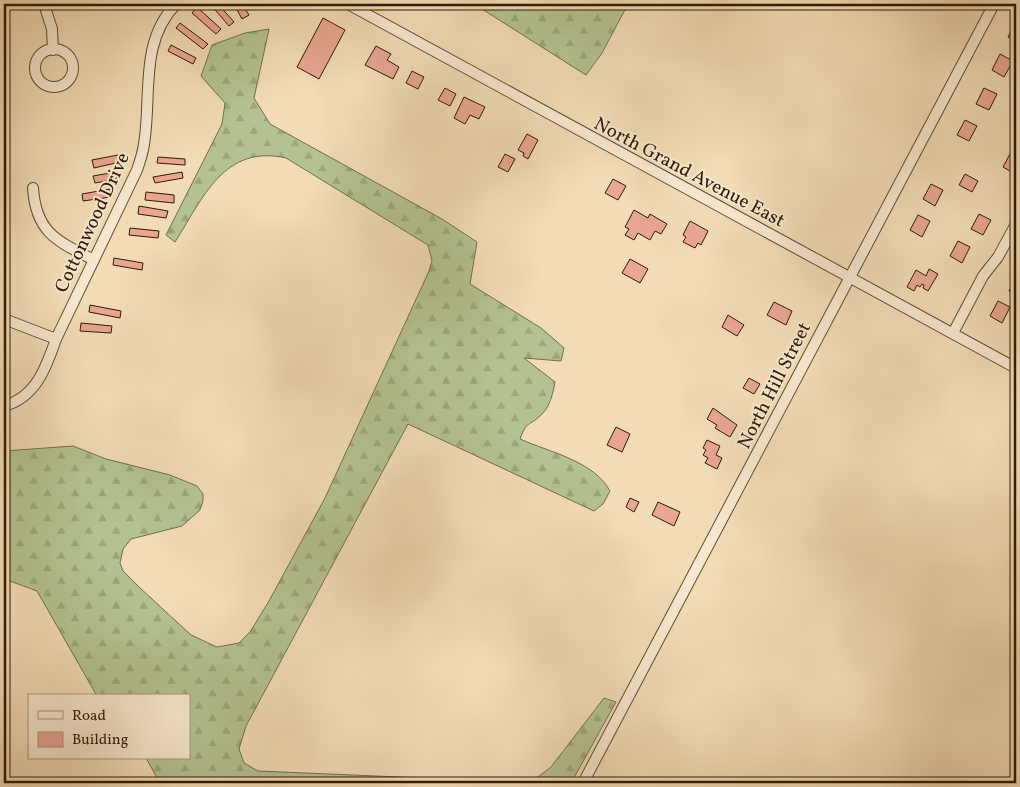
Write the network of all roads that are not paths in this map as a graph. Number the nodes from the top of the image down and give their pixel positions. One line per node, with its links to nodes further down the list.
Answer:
1 (44, 4): 5 (street)
2 (176, 4): 8 (street, Cottonwood Drive)
3 (348, 4): 9 (street, North Grand Avenue East)
4 (994, 4): 9 (street, North Hill Street)
5 (54, 50)
6 (33, 188): 8 (street)
7 (1016, 224): 11 (street)
8 (94, 260): 12 (street, Cottonwood Drive)
9 (849, 276): 11 (street, North Grand Avenue East); 16 (street, North Hill Street)
10 (4, 319): 12 (street)
11 (953, 333): 13 (street, North Grand Avenue East)
12 (56, 339): 14 (street, Cottonwood Drive)
13 (1016, 368)
14 (4, 406)
15 (1016, 780): 17 (lane)
16 (583, 783)
17 (1011, 783)

